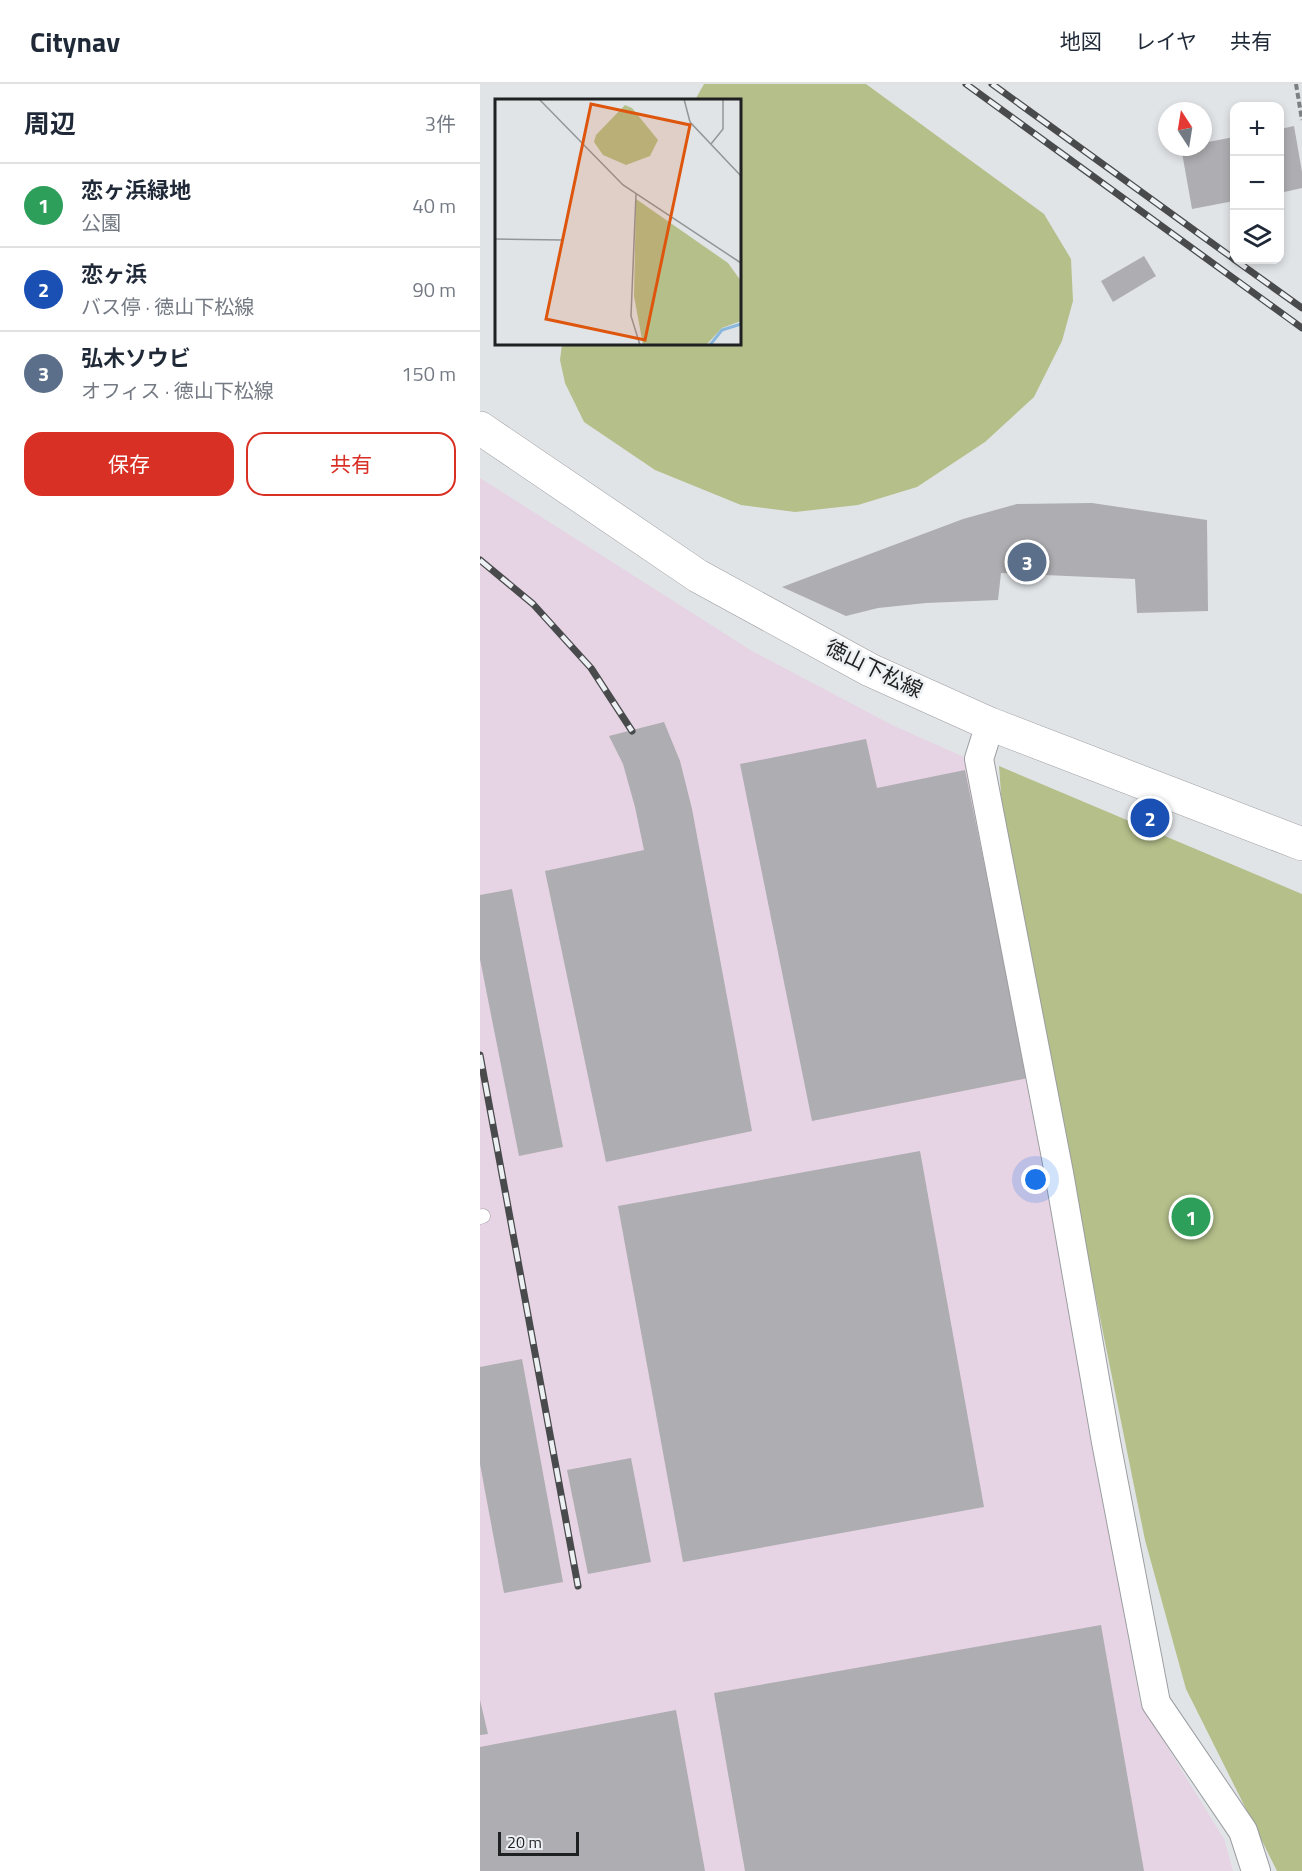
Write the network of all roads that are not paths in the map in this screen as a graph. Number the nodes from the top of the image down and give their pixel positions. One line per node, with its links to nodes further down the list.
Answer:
1 (480, 428): 2 (main road, 徳山下松線)
2 (990, 724): 3 (main road, 徳山下松線); 4 (street)
3 (1302, 844)
4 (1256, 1871)

